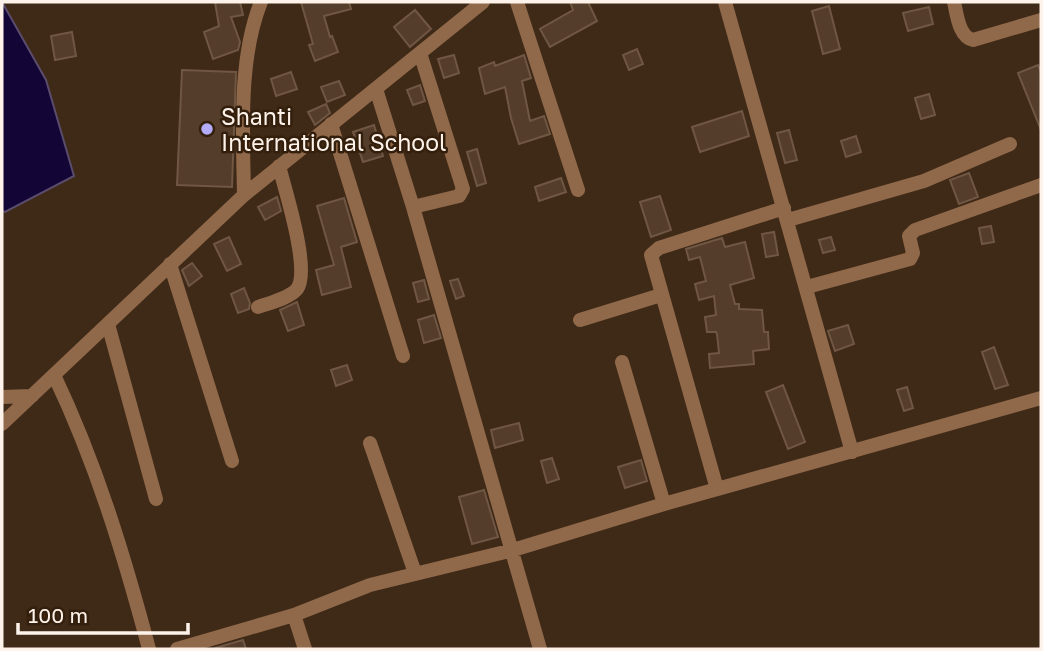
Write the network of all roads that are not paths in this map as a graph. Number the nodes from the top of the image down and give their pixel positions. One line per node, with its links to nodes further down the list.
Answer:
1 (261, 2): 14 (street)
2 (483, 2): 7 (street)
3 (517, 2): 13 (street)
4 (725, 2): 16 (street)
5 (954, 2): 6 (street)
6 (1041, 20)
7 (420, 53): 8 (street); 15 (street)
8 (376, 89): 9 (street); 15 (street)
9 (331, 124): 11 (street); 23 (street)
10 (1010, 144): 16 (street)
11 (279, 166): 14 (street); 20 (street)
12 (1041, 185): 18 (street)
13 (579, 190)
14 (244, 195): 17 (street)
15 (413, 207): 36 (street)
16 (786, 214): 18 (street); 19 (street)
17 (170, 264): 22 (street); 32 (street)
18 (807, 287): 31 (street)
19 (662, 295): 21 (street); 33 (street)
20 (258, 307)
21 (580, 320)
22 (108, 324): 25 (street); 34 (street)
23 (402, 356)
24 (622, 362): 35 (street)
25 (54, 375): 26 (street); 39 (street)
26 (32, 396): 27 (street); 29 (street)
27 (2, 397)
28 (1041, 398): 31 (street)
29 (2, 424)
30 (370, 443): 37 (street)
31 (852, 452): 33 (street)
32 (232, 461)
33 (717, 489): 35 (street)
34 (156, 499)
35 (664, 504): 36 (street)
36 (513, 550): 37 (street); 42 (street)
37 (415, 573): 38 (street)
38 (294, 615): 40 (street); 41 (street)
39 (149, 649)
40 (177, 649)
41 (305, 649)
42 (540, 649)

